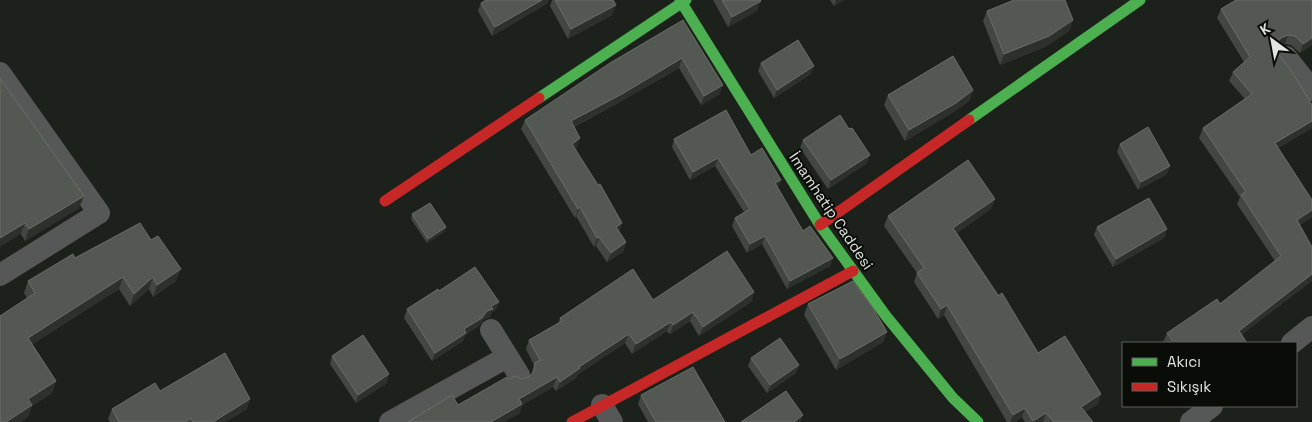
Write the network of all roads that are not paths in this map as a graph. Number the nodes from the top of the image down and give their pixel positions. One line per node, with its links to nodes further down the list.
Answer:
1 (1140, 0): 7 (street)
2 (683, 1): 6 (street); 7 (street, İmamhatip Caddesi)
3 (1286, 57): 5 (street)
4 (0, 73): 9 (street)
5 (1312, 90)
6 (385, 202)
7 (820, 225): 8 (street, İmamhatip Caddesi)
8 (853, 271): 14 (street); 17 (street, İmamhatip Caddesi)
9 (0, 275)
10 (1312, 328): 12 (street)
11 (491, 330): 15 (street)
12 (1293, 342)
13 (1211, 407): 18 (street)
14 (607, 414): 16 (street)
15 (390, 422)
16 (572, 422)
17 (978, 422)
18 (1191, 422)

